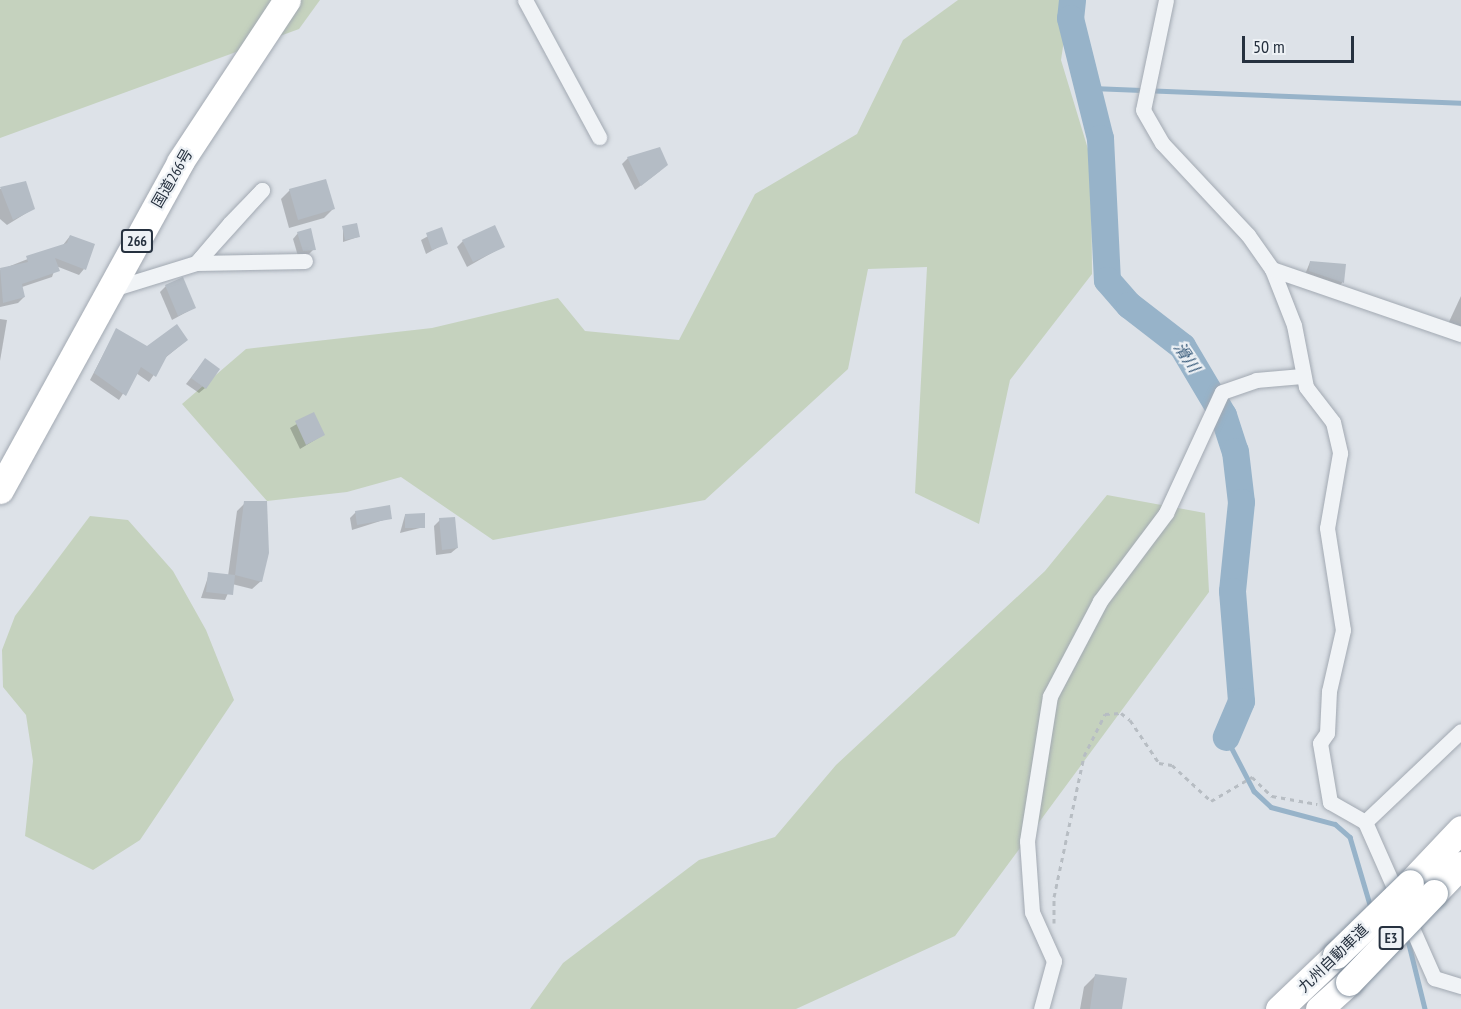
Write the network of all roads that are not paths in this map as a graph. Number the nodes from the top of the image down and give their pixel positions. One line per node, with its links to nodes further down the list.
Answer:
1 (287, 0): 8 (highway, 国道266号 / 266)
2 (525, 0): 4 (street)
3 (1166, 0): 7 (street)
4 (598, 137)
5 (305, 261): 6 (street)
6 (196, 263): 6 (street); 8 (street)
7 (1272, 269): 9 (street); 10 (street)
8 (112, 289): 11 (highway, 国道266号 / 266)
9 (1461, 334)
10 (1302, 376): 13 (street); 18 (street)
11 (0, 490)
12 (1461, 731): 13 (street)
13 (1365, 822): 17 (street)
14 (1461, 829): 16 (highway, 九州自動車道 / E3)
15 (1461, 865): 16 (highway, 九州自動車道 / E3)
16 (1422, 888): 19 (highway, 九州自動車道 / E3, bridge); 20 (highway, 九州自動車道 / E3, bridge)
17 (1461, 986)
18 (1041, 1009)
19 (1279, 1009)
20 (1319, 1009)

